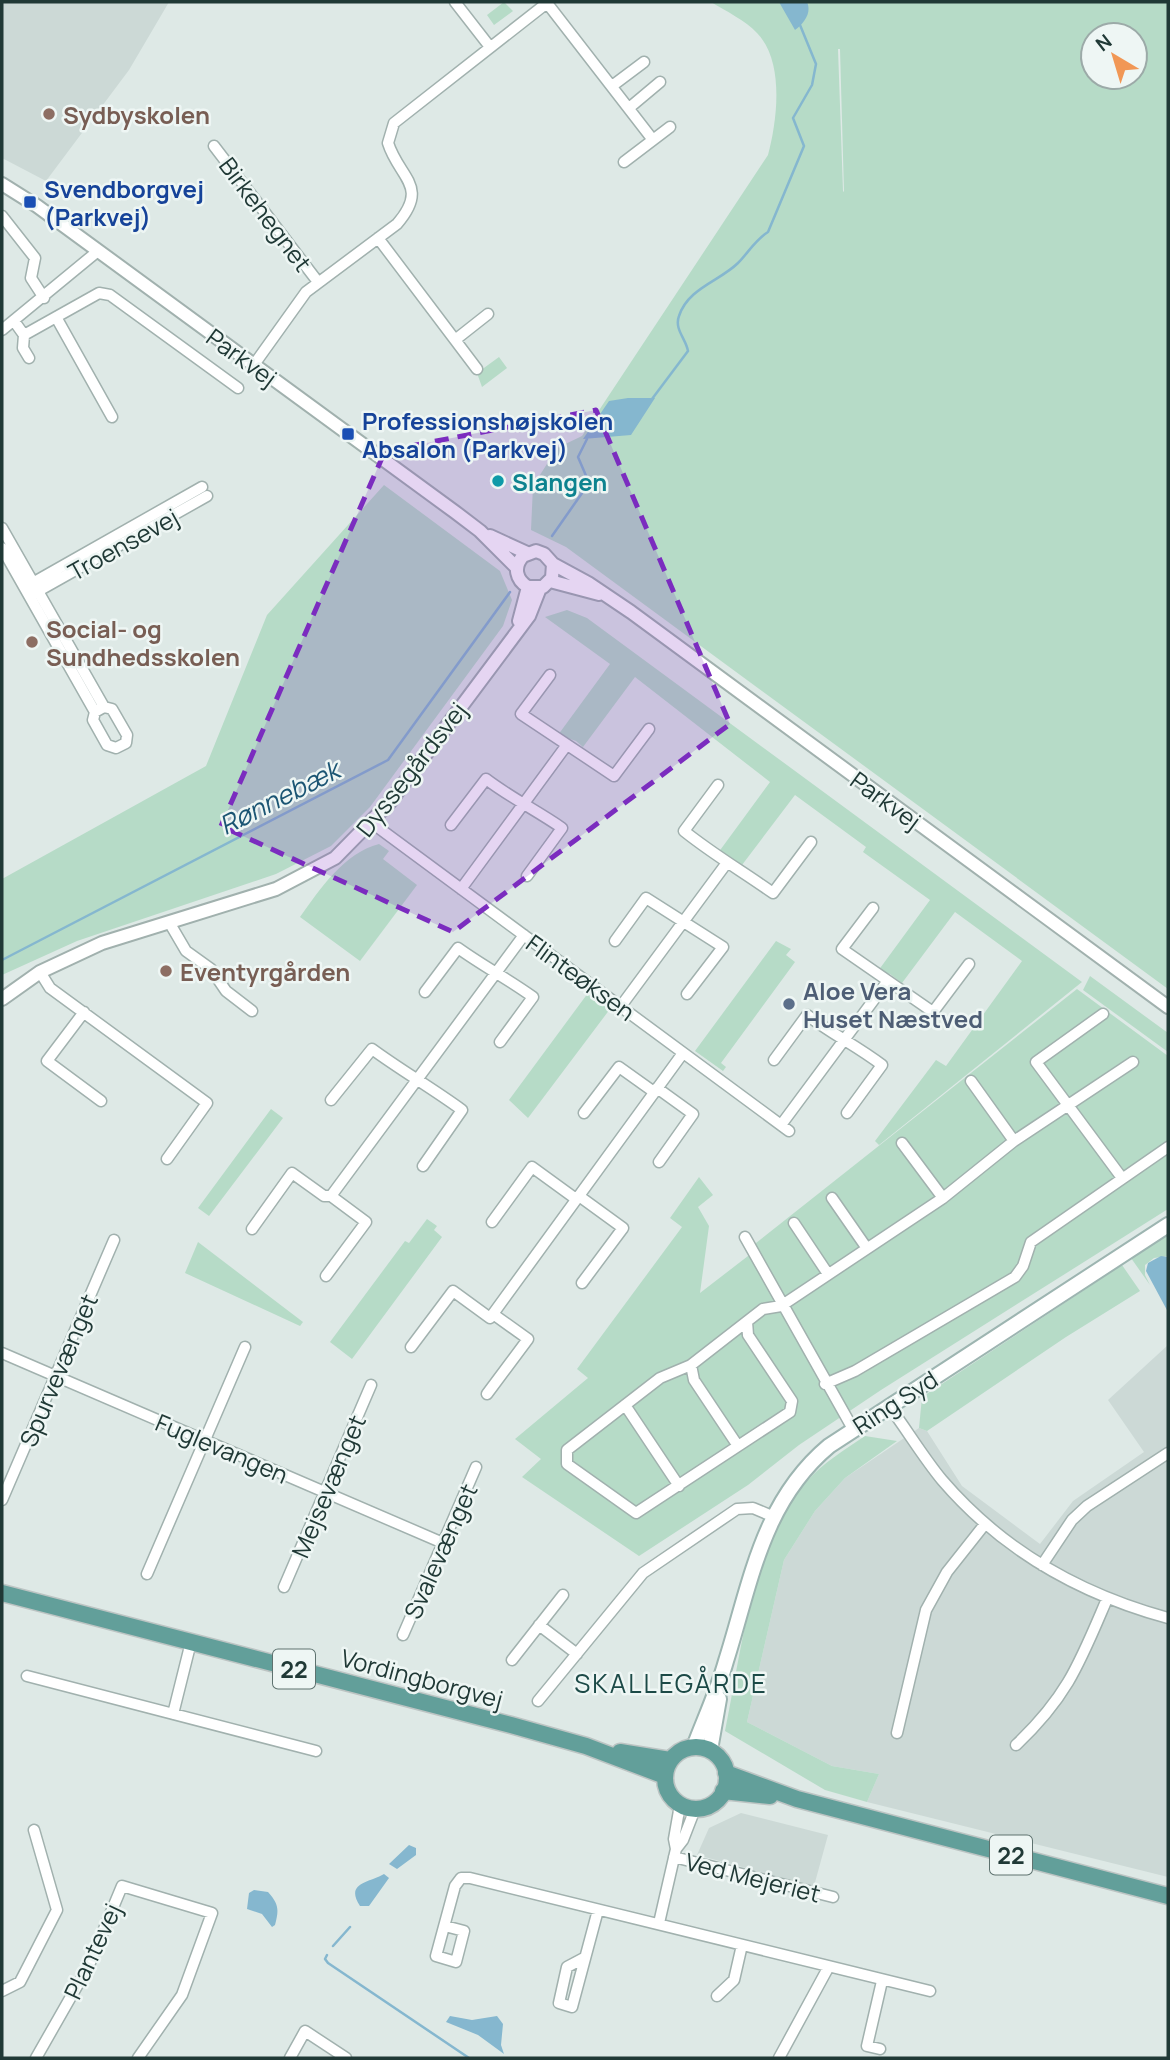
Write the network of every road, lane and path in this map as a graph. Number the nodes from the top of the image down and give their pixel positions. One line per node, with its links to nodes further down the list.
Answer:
1 (455, 2): 2 (street)
2 (490, 47): 5 (street, Birkehegnet); 13 (street, Birkehegnet)
3 (644, 62): 5 (street)
4 (660, 82): 6 (street)
5 (612, 86): 6 (street, Birkehegnet)
6 (629, 108): 8 (street, Birkehegnet)
7 (670, 127): 8 (street)
8 (653, 140): 10 (street)
9 (214, 146): 15 (street, Birkehegnet)
10 (624, 162)
11 (2, 184): 14 (street, Parkvej)
12 (2, 216): 16 (street)
13 (378, 238): 15 (street, Birkehegnet); 22 (street)
14 (97, 251): 16 (street); 24 (street, Parkvej)
15 (318, 282): 24 (street, Birkehegnet)
16 (44, 298): 19 (street)
17 (488, 314): 22 (street)
18 (56, 317): 21 (street); 26 (street); 27 (street)
19 (14, 321): 20 (street); 21 (street)
20 (2, 330)
21 (24, 335): 23 (street)
22 (455, 340): 25 (street)
23 (29, 358)
24 (253, 366): 30 (street, Parkvej)
25 (477, 369)
26 (238, 388)
27 (112, 416)
28 (205, 491): 36 (street, Troensevej)
29 (2, 528): 36 (street, Troensevej)
30 (480, 531): 32 (street, Parkvej); 34 (street, Parkvej)
31 (2, 548): 36 (street, Troensevej)
32 (527, 553): 33 (street); 34 (street)
33 (553, 564): 35 (street); 37 (street, Parkvej)
34 (517, 568): 35 (street)
35 (539, 586): 37 (street, Parkvej); 44 (street, Dyssegårdsvej)
36 (31, 589): 39 (street, Troensevej)
37 (603, 595): 63 (street, Parkvej)
38 (550, 675): 41 (street)
39 (99, 709)
40 (649, 729): 41 (street)
41 (566, 746): 43 (street)
42 (718, 785): 47 (street)
43 (524, 803): 45 (street); 48 (street); 49 (street)
44 (372, 823): 49 (street, Flinteøksen); 52 (street, Dyssegårdsvej)
45 (452, 825)
46 (811, 842): 47 (street)
47 (726, 864): 51 (street)
48 (527, 876)
49 (461, 888): 53 (street, Flinteøksen)
50 (873, 908): 58 (street)
51 (684, 921): 54 (street); 60 (street); 62 (street)
52 (169, 922): 56 (street, Dyssegårdsvej); 64 (street)
53 (524, 935): 57 (street); 62 (street, Flinteøksen)
54 (615, 941)
55 (969, 964): 58 (street)
56 (40, 972): 61 (street, Dyssegårdsvej); 65 (street)
57 (496, 973): 59 (street); 68 (street); 72 (street)
58 (887, 982): 67 (street)
59 (425, 992)
60 (687, 994)
61 (2, 999)
62 (621, 1006): 69 (street, Flinteøksen)
63 (1168, 1007)
64 (251, 1011)
65 (83, 1012): 76 (street); 83 (street)
66 (1103, 1014): 77 (street)
67 (844, 1040): 69 (street, Flinteøksen); 70 (street); 79 (street)
68 (500, 1042)
69 (683, 1053): 74 (street)
70 (774, 1060)
71 (1133, 1062): 77 (street)
72 (417, 1080): 75 (street); 85 (street); 87 (street)
73 (971, 1081): 80 (street)
74 (656, 1091): 78 (street); 84 (street); 88 (street)
75 (331, 1100)
76 (102, 1101)
77 (1068, 1106): 80 (street); 86 (street)
78 (584, 1113)
79 (846, 1113)
80 (1014, 1141): 90 (street)
81 (902, 1143): 90 (street)
82 (1168, 1147): 86 (street)
83 (167, 1158)
84 (659, 1162)
85 (423, 1166)
86 (1122, 1178): 109 (street)
87 (331, 1196): 94 (street); 99 (street)
88 (578, 1198): 91 (street); 100 (street); 102 (street)
89 (832, 1198): 97 (street)
90 (943, 1198): 97 (street)
91 (492, 1222)
92 (793, 1223): 98 (street)
93 (1168, 1224): 113 (main road, Ring Syd)
94 (252, 1229)
95 (745, 1237): 101 (street)
96 (114, 1240): 108 (street, Spurvevænget)
97 (866, 1247): 98 (street)
98 (828, 1274): 101 (street)
99 (327, 1276)
100 (582, 1283)
101 (781, 1306): 103 (street); 109 (street)
102 (493, 1314): 105 (street); 111 (street)
103 (747, 1322): 107 (street); 116 (street)
104 (245, 1347): 115 (street)
105 (411, 1347)
106 (2, 1353): 108 (street, Fuglevangen)
107 (691, 1365): 112 (street); 116 (street)
108 (55, 1376): 115 (street, Fuglevangen); 121 (street, Spurvevænget)
109 (825, 1384): 114 (street)
110 (371, 1385): 120 (street, Mejsevænget)
111 (487, 1394)
112 (625, 1405): 119 (street); 119 (street)
113 (889, 1406): 114 (main road, Ring Syd); 123 (street)
114 (853, 1429): 122 (main road, Ring Syd)
115 (206, 1441): 120 (street, Fuglevangen); 126 (street)
116 (738, 1446): 119 (street)
117 (1168, 1453): 125 (street)
118 (477, 1467): 124 (street, Svalevænget)
119 (679, 1486)
120 (325, 1492): 124 (street, Fuglevangen); 127 (street, Mejsevænget)
121 (2, 1500)
122 (772, 1516): 135 (street); 143 (main road, Ring Syd)
123 (985, 1524): 125 (street); 140 (street)
124 (443, 1543): 133 (street, Svalevænget)
125 (1042, 1565): 130 (street)
126 (147, 1574)
127 (284, 1587)
128 (2, 1592): 134 (main road, Vordingborgvej / 22)
129 (562, 1595): 132 (street)
130 (1107, 1599): 131 (street); 141 (street)
131 (1168, 1618)
132 (539, 1625): 135 (street); 136 (street)
133 (403, 1635)
134 (191, 1642): 139 (street); 142 (main road, Vordingborgvej / 22)
135 (577, 1654): 138 (street)
136 (512, 1660)
137 (27, 1676): 139 (street)
138 (538, 1700)
139 (173, 1714): 144 (street)
140 (897, 1733)
141 (1016, 1745)
142 (586, 1746): 145 (main road, Vordingborgvej / 22); 147 (main road, Vordingborgvej / 22)
143 (702, 1749): 145 (main road); 146 (main road)
144 (316, 1751)
145 (670, 1760): 147 (main road)
146 (726, 1773): 148 (main road); 149 (main road, 22)
147 (665, 1776): 150 (main road)
148 (723, 1791): 149 (main road, 22); 150 (main road)
149 (797, 1799): 153 (main road, 22)
150 (688, 1807): 152 (street); 152 (street)
151 (34, 1830): 162 (street)
152 (675, 1853): 154 (street, Ved Mejeriet); 156 (street)
153 (1168, 1896)
154 (833, 1897)
155 (598, 1910): 156 (street); 157 (street); 159 (street)
156 (659, 1923): 158 (street)
157 (445, 1926)
158 (742, 1945): 160 (street); 164 (street)
159 (584, 1958)
160 (828, 1968): 161 (street); 170 (street)
161 (882, 1981): 163 (street); 165 (street)
162 (2, 1991)
163 (930, 1992)
164 (717, 1996)
165 (880, 2049)
166 (36, 2058): 167 (street, Plantevej)
167 (138, 2058)
168 (290, 2058): 169 (street)
169 (346, 2058)
170 (779, 2058)

